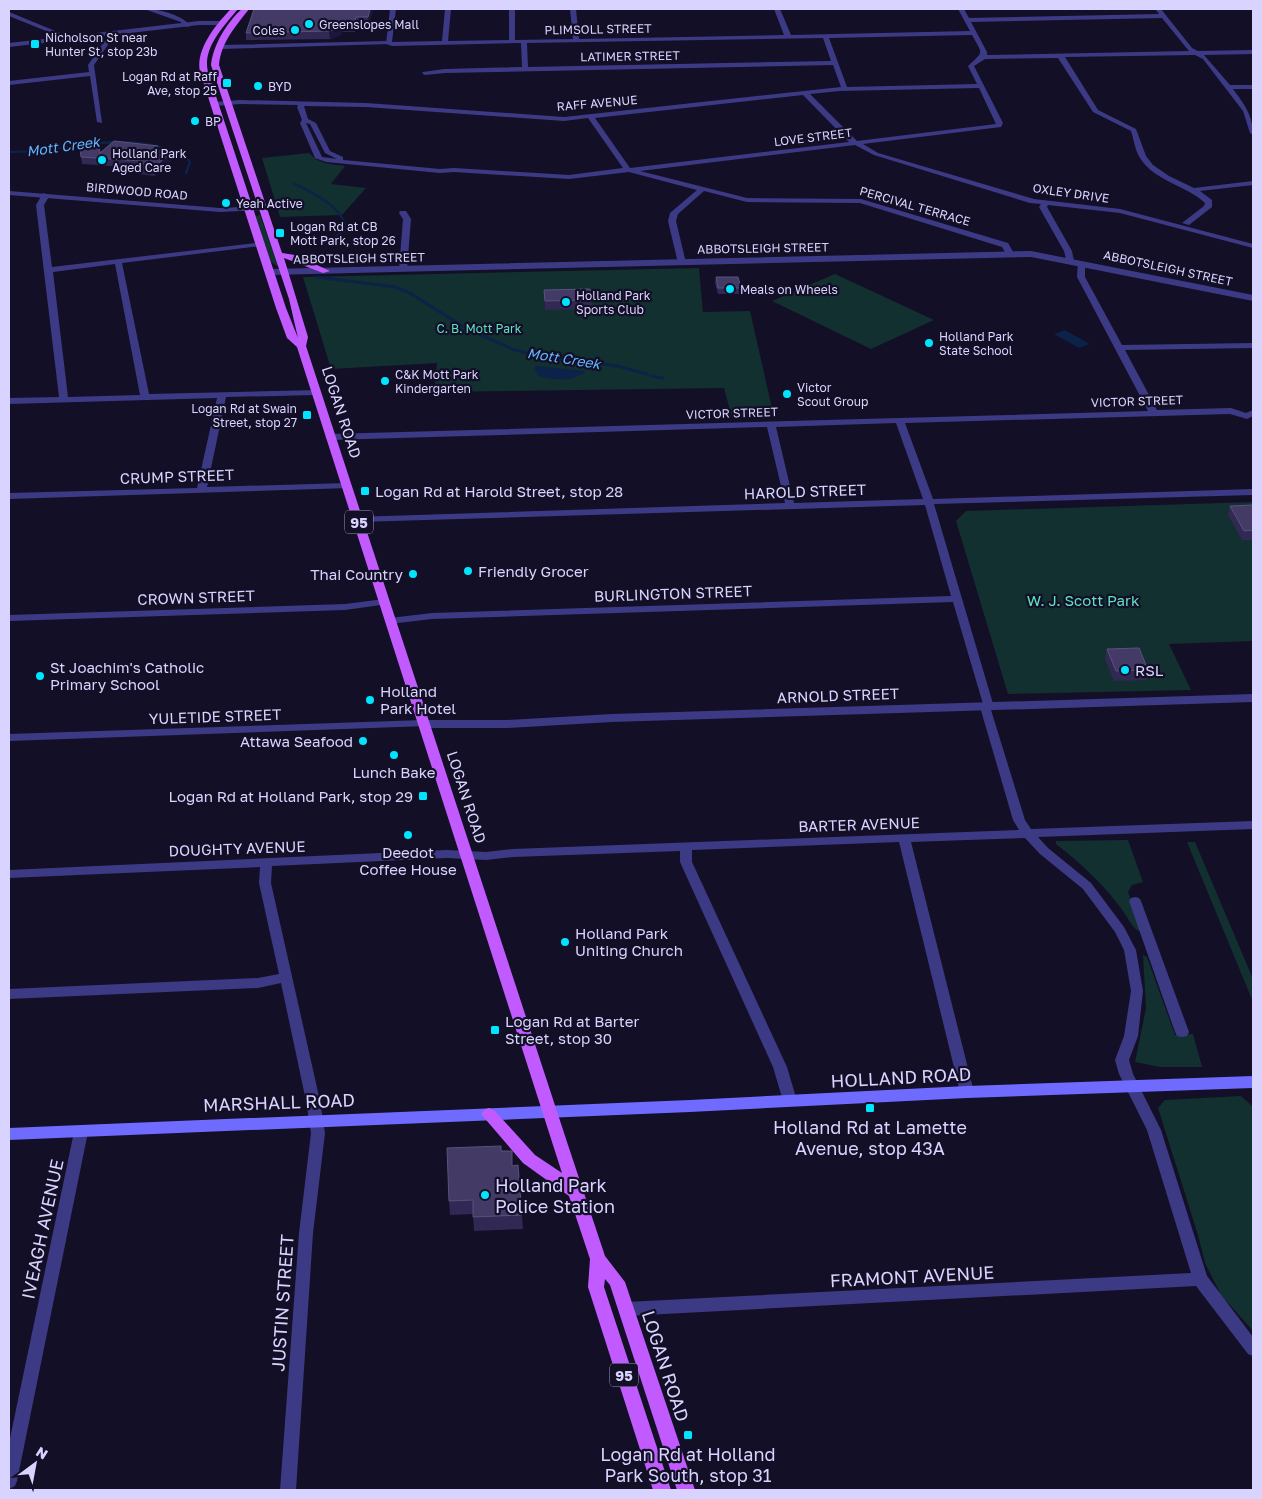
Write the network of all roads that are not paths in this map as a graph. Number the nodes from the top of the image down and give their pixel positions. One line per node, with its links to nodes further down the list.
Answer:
1 (147, 9): 16 (street)
2 (235, 9): 14 (main road)
3 (246, 9): 15 (main road, LOGAN ROAD / 95)
4 (393, 9): 28 (street)
5 (448, 9): 27 (street)
6 (512, 9): 25 (street)
7 (573, 9): 24 (street)
8 (777, 9): 20 (street)
9 (961, 9): 13 (street)
10 (1158, 9): 12 (street)
11 (9, 14): 22 (street)
12 (1164, 16): 13 (street); 33 (street)
13 (966, 20): 18 (street)
14 (223, 23): 15 (main road); 16 (street); 17 (main road)
15 (233, 24): 23 (main road, LOGAN ROAD / 95)
16 (186, 26): 17 (street); 19 (street)
17 (219, 30): 36 (main road)
18 (975, 33): 21 (street, PLIMSOLL STREET); 35 (street)
19 (113, 34): 22 (street); 39 (street)
20 (788, 36): 21 (street, PLIMSOLL STREET); 24 (street, PLIMSOLL STREET)
21 (825, 36): 37 (street)
22 (68, 38): 29 (street)
23 (225, 38): 30 (street); 31 (main road, LOGAN ROAD / 95)
24 (576, 40): 26 (street, PLIMSOLL STREET)
25 (512, 42): 26 (street, PLIMSOLL STREET); 27 (street, PLIMSOLL STREET)
26 (524, 42): 38 (street)
27 (445, 43): 28 (street, PLIMSOLL STREET)
28 (388, 44): 30 (street, PLIMSOLL STREET)
29 (9, 45)
30 (254, 46): 31 (street, PLIMSOLL STREET)
31 (220, 48): 36 (main road); 47 (main road, LOGAN ROAD / 95)
32 (1253, 52): 33 (street)
33 (1195, 53): 34 (street); 43 (street)
34 (1060, 56): 35 (street); 57 (street)
35 (983, 57): 42 (street)
36 (202, 60): 48 (main road, LOGAN ROAD / 95)
37 (835, 63): 38 (street, LATIMER STREET); 45 (street)
38 (525, 70): 40 (street, LATIMER STREET)
39 (92, 74): 41 (street); 51 (street)
40 (425, 74)
41 (9, 84)
42 (980, 86): 45 (street, RAFF AVENUE); 53 (street, LOVE STREET)
43 (1228, 87): 44 (street); 52 (street)
44 (1253, 87)
45 (845, 89): 46 (street, RAFF AVENUE)
46 (804, 92): 50 (street, RAFF AVENUE); 53 (street, OXLEY DRIVE)
47 (227, 103): 48 (street, RAFF AVENUE); 49 (street, RAFF AVENUE); 61 (main road, LOGAN ROAD / 95)
48 (216, 104): 62 (main road, LOGAN ROAD / 95)
49 (302, 104): 50 (street, RAFF AVENUE); 54 (street, LOVE STREET)
50 (590, 116): 54 (street)
51 (100, 122)
52 (1253, 133)
53 (858, 145): 54 (street, LOVE STREET); 60 (street, OXLEY DRIVE); 64 (street, OXLEY DRIVE)
54 (629, 170): 56 (street, PERCIVAL TERRACE)
55 (1253, 183): 57 (street)
56 (702, 190): 68 (street, PERCIVAL TERRACE); 71 (street)
57 (1194, 190): 64 (street)
58 (9, 193): 59 (street, BIRDWOOD ROAD)
59 (46, 195): 62 (street, BIRDWOOD ROAD); 74 (street)
60 (1045, 203): 66 (street, OXLEY DRIVE); 69 (street)
61 (262, 208): 62 (street, BIRDWOOD ROAD); 67 (main road, LOGAN ROAD / 95)
62 (250, 210): 65 (main road, LOGAN ROAD / 95)
63 (403, 213): 73 (street)
64 (1186, 223): 66 (street, OXLEY DRIVE)
65 (260, 244): 70 (street); 76 (main road, LOGAN ROAD / 95)
66 (1253, 246)
67 (278, 255): 75 (main road); 77 (main road, LOGAN ROAD / 95)
68 (1011, 255): 69 (street, ABBOTSLEIGH STREET); 71 (street, ABBOTSLEIGH STREET)
69 (1070, 260): 72 (street, ABBOTSLEIGH STREET)
70 (118, 262): 74 (street); 84 (street)
71 (682, 263): 73 (street, ABBOTSLEIGH STREET)
72 (1081, 263): 78 (street, ABBOTSLEIGH STREET); 81 (street)
73 (403, 269): 75 (street, ABBOTSLEIGH STREET)
74 (49, 270): 85 (street)
75 (326, 270): 77 (street, ABBOTSLEIGH STREET)
76 (270, 272): 77 (street, ABBOTSLEIGH STREET); 80 (main road, LOGAN ROAD / 95)
77 (284, 272): 80 (main road, LOGAN ROAD / 95)
78 (1253, 298)
79 (1253, 345): 81 (street)
80 (301, 346): 82 (main road, LOGAN ROAD / 95)
81 (1120, 348): 87 (street)
82 (316, 392): 83 (street); 92 (main road, LOGAN ROAD / 95)
83 (222, 395): 84 (street); 94 (street)
84 (145, 398): 85 (street)
85 (63, 400): 86 (street)
86 (9, 401)
87 (1154, 413): 88 (street, VICTOR STREET); 89 (street, VICTOR STREET)
88 (1250, 415): 91 (street)
89 (900, 421): 90 (street, VICTOR STREET); 97 (street)
90 (771, 424): 92 (street, VICTOR STREET); 98 (street)
91 (1253, 425)
92 (330, 437): 93 (main road, LOGAN ROAD / 95)
93 (347, 486): 94 (street, CRUMP STREET); 99 (main road, LOGAN ROAD / 95)
94 (201, 491): 96 (street, CRUMP STREET)
95 (1253, 492): 97 (street, HAROLD STREET)
96 (9, 496)
97 (929, 502): 98 (street, HAROLD STREET); 100 (street)
98 (790, 506): 99 (street, HAROLD STREET)
99 (358, 519): 101 (main road, LOGAN ROAD / 95)
100 (958, 599): 103 (street, BURLINGTON STREET); 105 (street)
101 (384, 602): 102 (street, CROWN STREET); 103 (main road, LOGAN ROAD / 95)
102 (9, 618)
103 (390, 620): 106 (main road, LOGAN ROAD / 95)
104 (1253, 698): 105 (street, ARNOLD STREET)
105 (987, 707): 106 (street, ARNOLD STREET); 109 (street)
106 (423, 724): 107 (street, YULETIDE STREET); 112 (main road, LOGAN ROAD / 95)
107 (9, 738)
108 (1253, 825): 109 (street, BARTER AVENUE)
109 (1028, 834): 110 (street, BARTER AVENUE); 117 (street)
110 (904, 838): 111 (street, BARTER AVENUE); 123 (street)
111 (686, 847): 112 (street, BARTER AVENUE); 124 (street)
112 (466, 855): 113 (street, DOUGHTY AVENUE); 125 (main road, LOGAN ROAD / 95)
113 (266, 863): 114 (street, DOUGHTY AVENUE); 118 (street, JUSTIN STREET)
114 (9, 874)
115 (1135, 900): 116 (street)
116 (1151, 945): 117 (street); 120 (street)
117 (1128, 946): 122 (street)
118 (286, 977): 119 (street); 127 (street, JUSTIN STREET)
119 (9, 994)
120 (1182, 1032)
121 (1253, 1082): 122 (main road, HOLLAND ROAD)
122 (1132, 1088): 123 (main road, HOLLAND ROAD); 132 (street)
123 (967, 1092): 124 (main road, HOLLAND ROAD)
124 (790, 1100): 125 (main road, HOLLAND ROAD)
125 (550, 1112): 126 (main road, MARSHALL ROAD); 130 (main road, LOGAN ROAD / 95)
126 (489, 1114): 127 (main road, MARSHALL ROAD); 130 (main road)
127 (316, 1120): 128 (main road, MARSHALL ROAD); 136 (street, JUSTIN STREET)
128 (81, 1132): 129 (main road, MARSHALL ROAD); 135 (street, IVEAGH AVENUE)
129 (9, 1134)
130 (576, 1192): 131 (main road, LOGAN ROAD / 95)
131 (598, 1259): 133 (main road, LOGAN ROAD / 95); 137 (main road, LOGAN ROAD / 95)
132 (1200, 1279): 133 (street, FRAMONT AVENUE); 134 (street)
133 (626, 1310): 138 (main road, LOGAN ROAD / 95)
134 (1253, 1349)
135 (9, 1481)
136 (288, 1490)
137 (662, 1490)
138 (686, 1490)

